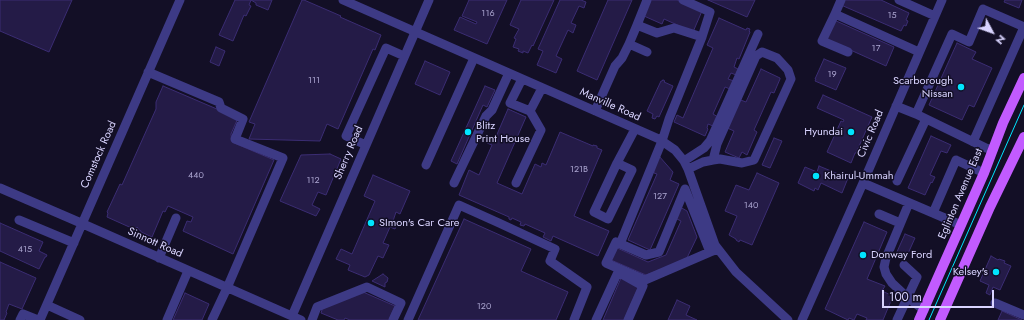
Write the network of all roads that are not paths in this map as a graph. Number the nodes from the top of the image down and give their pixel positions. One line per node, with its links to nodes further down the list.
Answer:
1 (180, 0): 22 (street, Comstock Road)
2 (343, 0): 13 (street, Manville Road)
3 (428, 0): 13 (street, Sherry Road)
4 (647, 0): 11 (street)
5 (683, 0): 15 (street)
6 (841, 0): 9 (street)
7 (899, 0): 10 (street)
8 (942, 0): 10 (street, Civic Road)
9 (835, 14): 18 (street); 19 (street)
10 (935, 16): 19 (street, Civic Road)
11 (637, 25): 15 (street); 16 (street)
12 (1024, 27): 30 (street); 35 (street)
13 (415, 32): 20 (street, Sherry Road); 21 (street, Manville Road)
14 (758, 34): 41 (street)
15 (702, 37): 34 (street)
16 (629, 44): 17 (street); 29 (street)
17 (647, 52)
18 (848, 52)
19 (919, 52): 27 (street, Civic Road)
20 (404, 56): 36 (street, Sherry Road); 36 (street)
21 (474, 58): 23 (street, Manville Road); 40 (street)
22 (148, 72): 53 (street, Comstock Road); 62 (street)
23 (509, 73): 25 (street, Manville Road); 44 (street)
24 (1024, 78): 37 (main road, Eglinton Avenue East)
25 (522, 79): 26 (street, Manville Road); 28 (street)
26 (542, 88): 28 (street); 29 (street, Manville Road)
27 (896, 106): 30 (street); 46 (street, Civic Road)
28 (530, 111): 45 (street)
29 (595, 111): 32 (street, Manville Road)
30 (916, 114): 31 (street)
31 (926, 119): 35 (street); 43 (street)
32 (635, 129): 34 (street, Manville Road); 39 (street)
33 (1024, 137): 85 (main road)
34 (662, 141): 41 (street, Manville Road); 57 (street)
35 (972, 142): 37 (street)
36 (366, 145): 68 (street, Sherry Road)
37 (993, 150): 42 (main road, Eglinton Avenue East)
38 (713, 160): 38 (street); 41 (street)
39 (617, 163): 39 (street)
40 (426, 165)
41 (686, 165): 58 (street, Manville Road)
42 (984, 173): 49 (street); 55 (main road, Eglinton Avenue East)
43 (897, 180)
44 (454, 183)
45 (516, 183)
46 (863, 183): 48 (street); 82 (street, Civic Road)
47 (0, 188): 53 (street, Sinnott Road)
48 (909, 202): 49 (street); 54 (street)
49 (933, 213): 55 (street)
50 (879, 214): 54 (street)
51 (176, 218): 59 (street)
52 (19, 220): 56 (street)
53 (82, 223): 56 (street, Comstock Road); 59 (street, Sinnott Road)
54 (900, 223): 63 (street)
55 (961, 225): 66 (main road, Eglinton Avenue East)
56 (74, 243): 65 (street, Comstock Road)
57 (620, 244): 58 (street); 58 (street)
58 (714, 250): 81 (street, Manville Road)
59 (159, 258): 61 (street, Sinnott Road)
60 (904, 265): 63 (street)
61 (188, 271): 62 (street, Sinnott Road); 72 (street)
62 (228, 288): 68 (street, Sinnott Road); 73 (street)
63 (908, 298): 66 (street); 83 (street)
64 (995, 303): 67 (street)
65 (46, 305): 70 (street, Comstock Road); 71 (street)
66 (924, 310): 84 (main road, Eglinton Avenue East)
67 (1024, 316)
68 (289, 317): 74 (street, Sinnott Road)
69 (20, 320): 70 (street)
70 (39, 320)
71 (80, 320)
72 (167, 320)
73 (212, 320)
74 (301, 320)
75 (312, 320): 76 (street)
76 (393, 320)
77 (408, 320): 78 (street)
78 (574, 320)
79 (596, 320): 80 (street)
80 (628, 320)
81 (788, 320)
82 (802, 320)
83 (898, 320)
84 (919, 320)
85 (940, 320)

